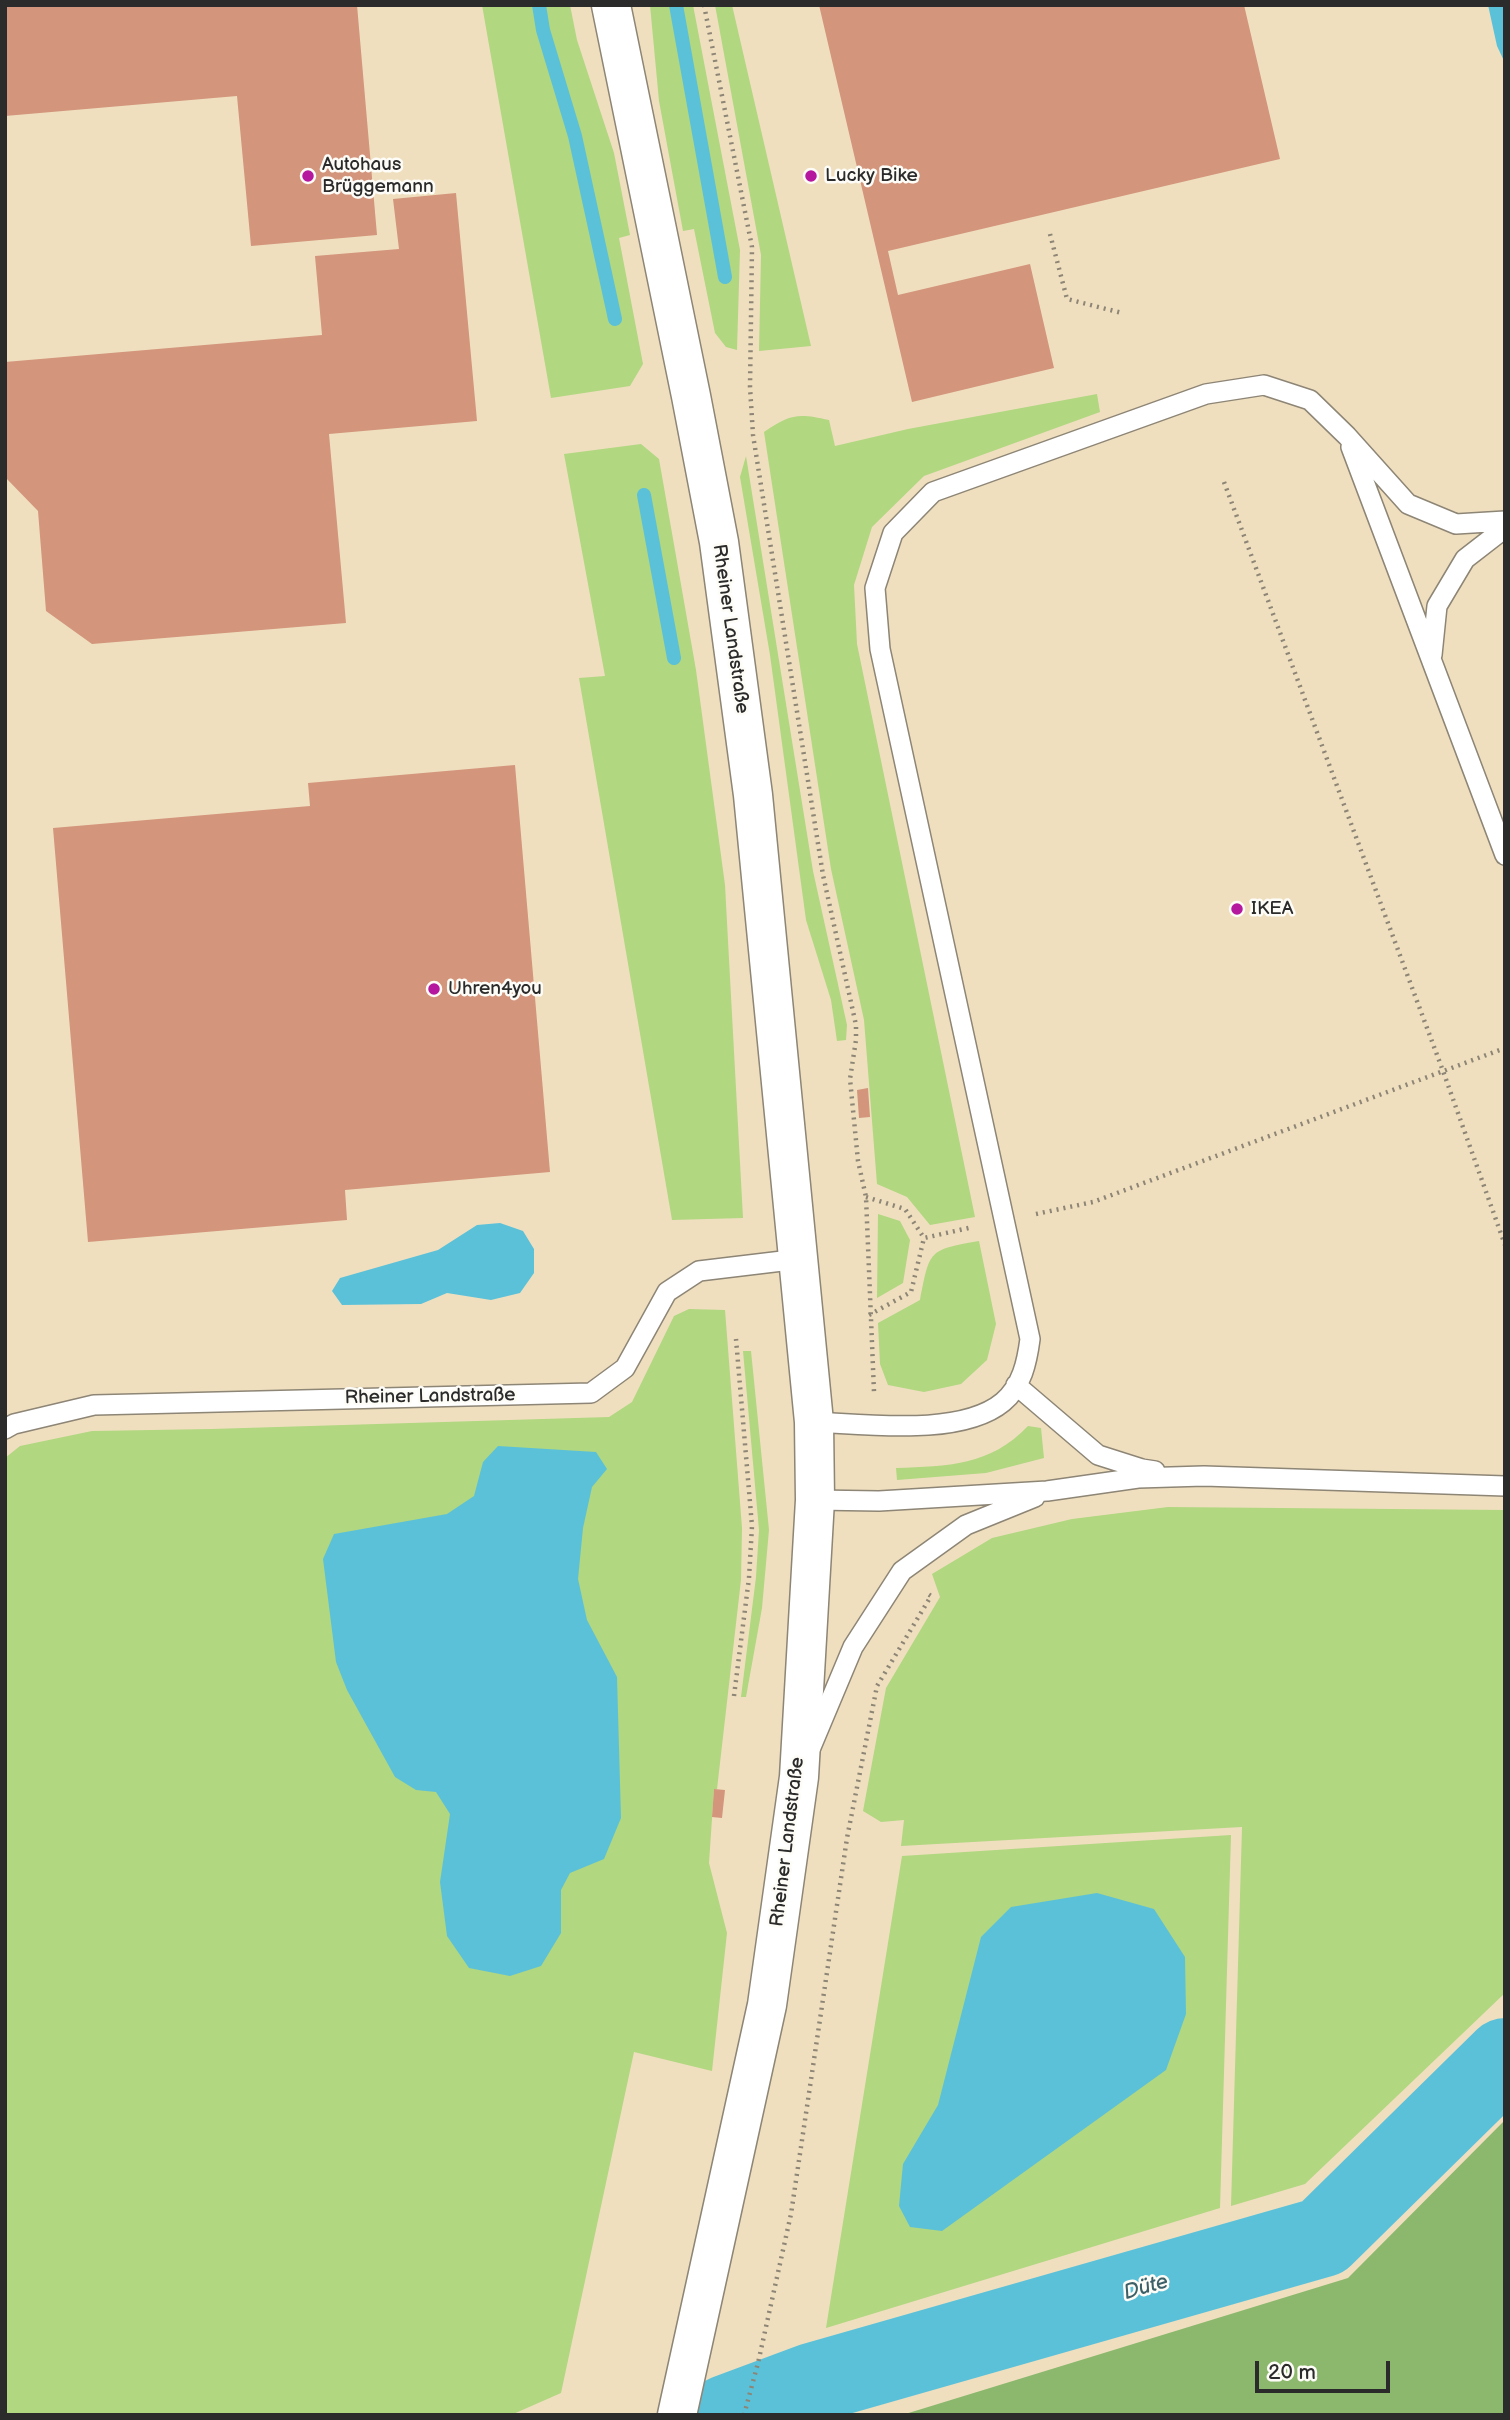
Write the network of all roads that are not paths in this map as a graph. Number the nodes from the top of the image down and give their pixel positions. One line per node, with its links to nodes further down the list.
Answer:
1 (611, 5): 7 (street, Rheiner Landstraße)
2 (1347, 436): 3 (lane); 5 (lane); 8 (lane)
3 (1505, 522)
4 (1505, 528): 5 (lane)
5 (1431, 660): 6 (lane)
6 (1505, 855)
7 (799, 1259): 9 (street, Rheiner Landstraße); 10 (lane, Rheiner Landstraße)
8 (1016, 1385): 9 (lane); 11 (lane)
9 (814, 1422): 14 (street, Rheiner Landstraße)
10 (5, 1429)
11 (1204, 1476): 12 (lane); 13 (lane)
12 (1505, 1486)
13 (1047, 1491): 14 (lane); 15 (lane)
14 (815, 1500): 15 (street, Rheiner Landstraße)
15 (799, 1777): 16 (street, Rheiner Landstraße)
16 (681, 2401)

